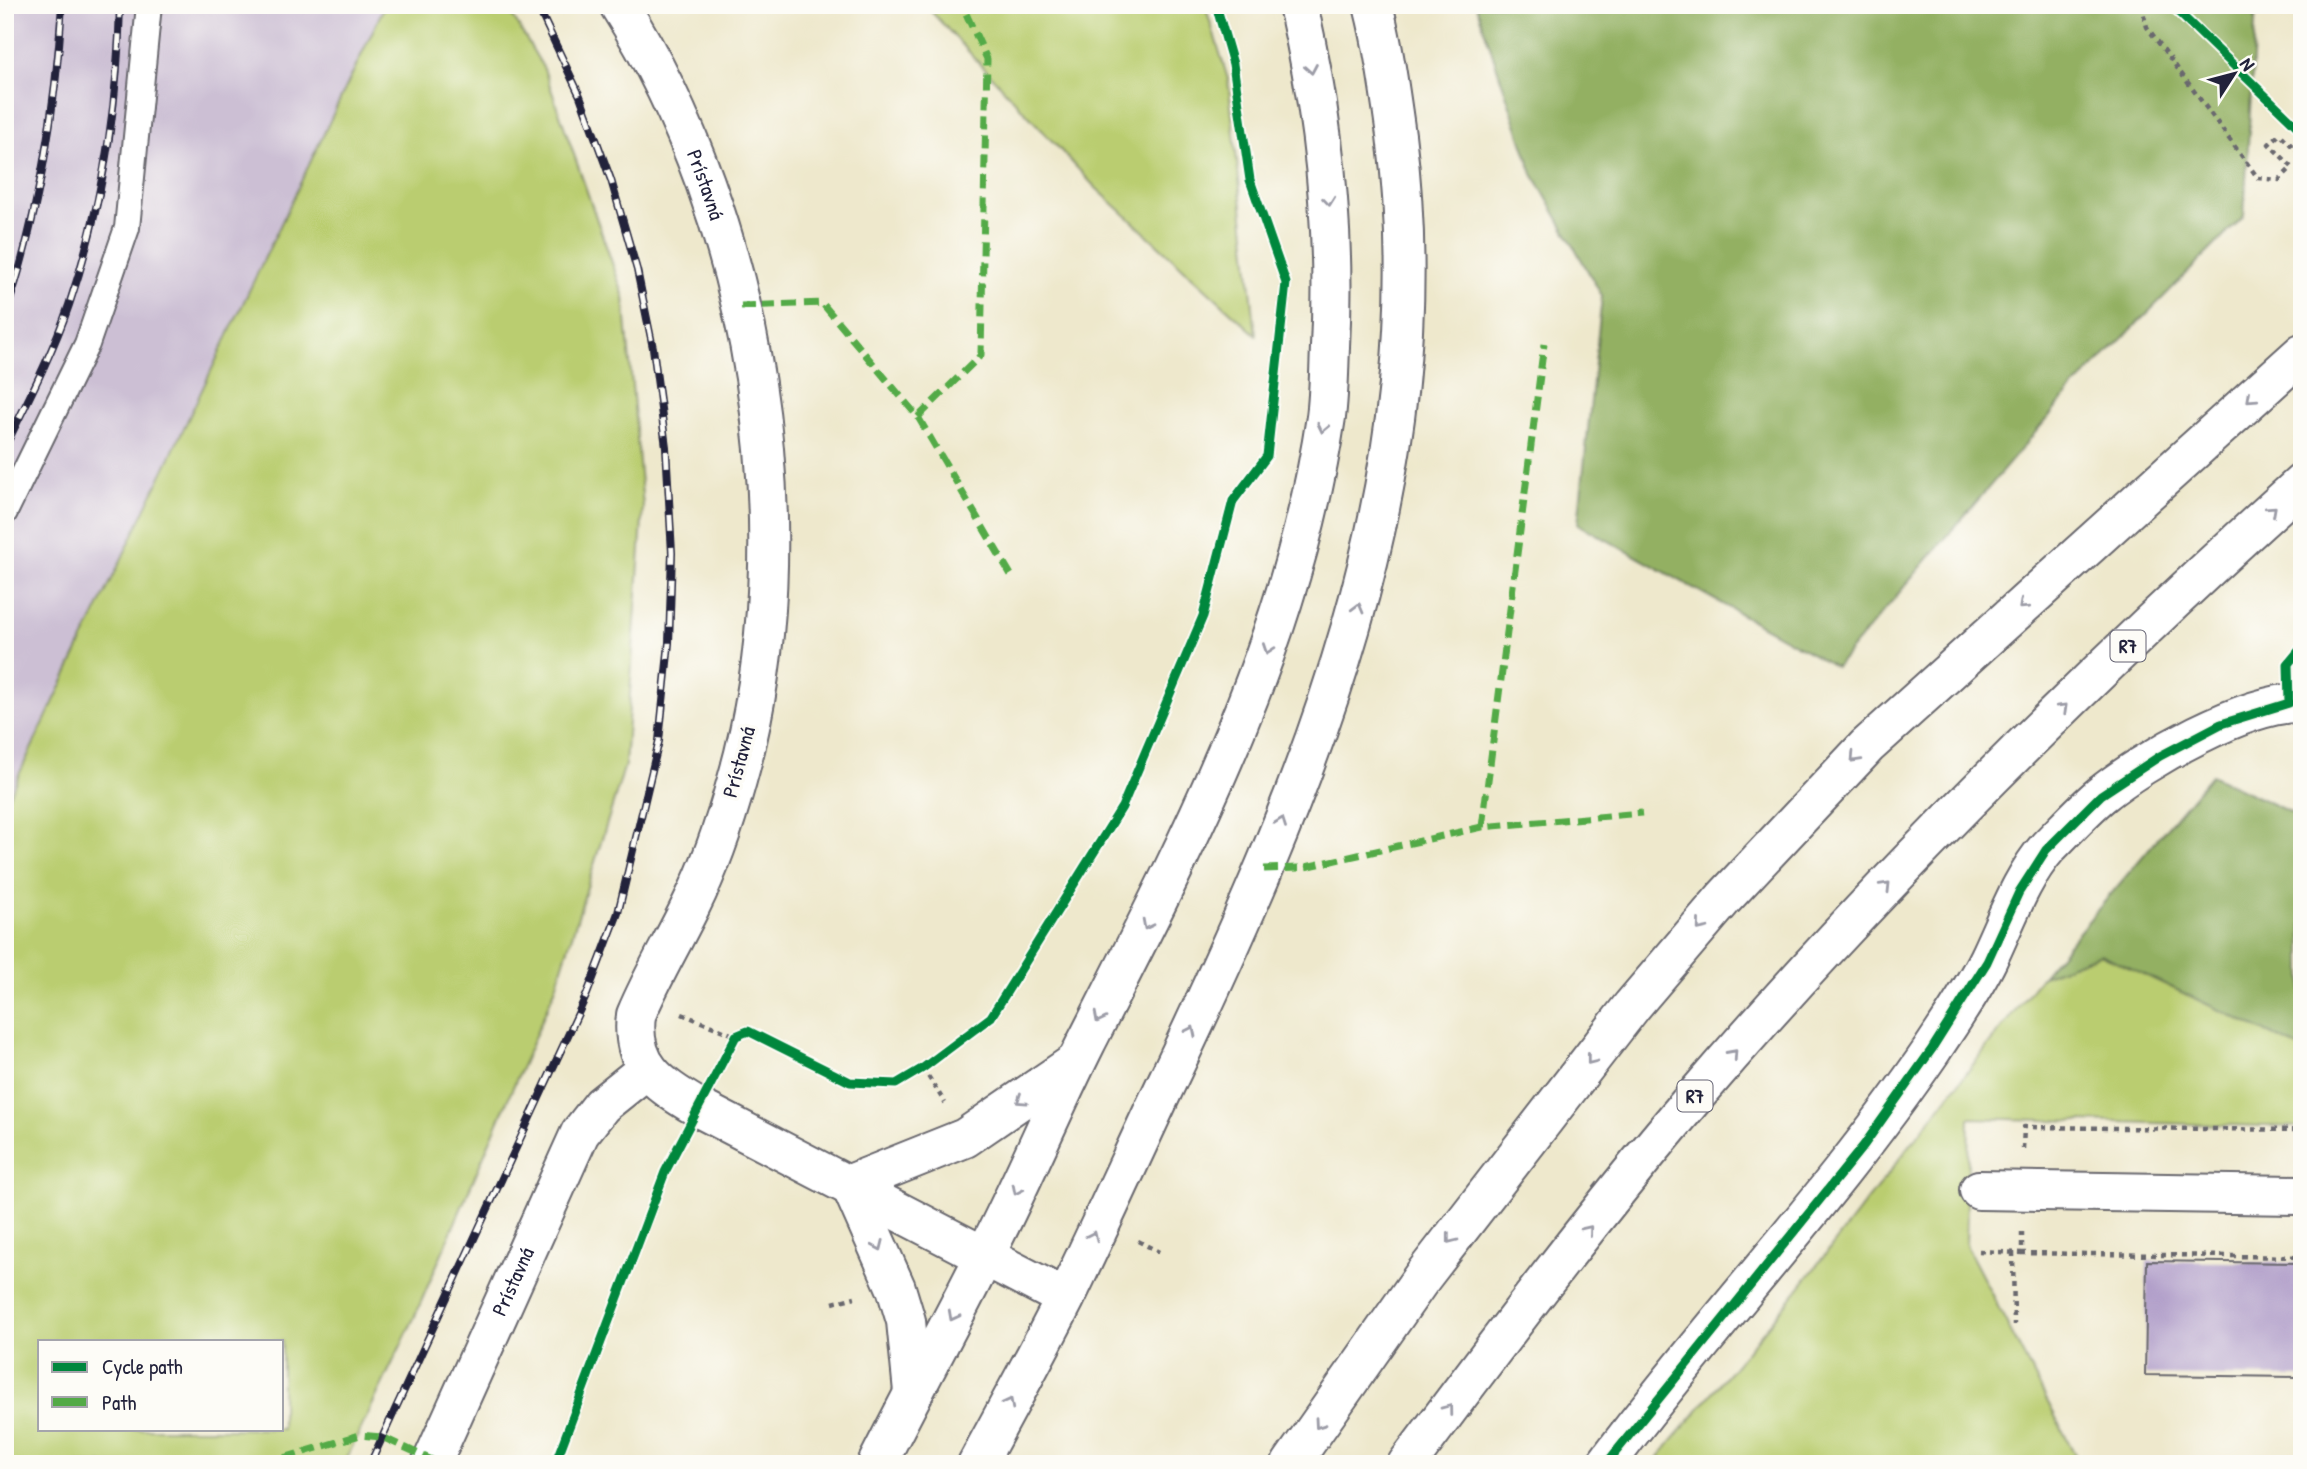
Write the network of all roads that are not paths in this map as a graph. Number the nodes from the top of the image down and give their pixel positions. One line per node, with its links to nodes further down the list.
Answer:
1 (149, 5): 7 (lane)
2 (619, 5): 10 (main road, Prístavná)
3 (1298, 5): 9 (main road, one-way to 9)
4 (1373, 5): 15 (main road, one-way to 4)
5 (2302, 353): 20 (main road, one-way to 20)
6 (2302, 484): 21 (main road, R7, one-way to 6)
7 (5, 512)
8 (2302, 703): 22 (main road)
9 (1077, 1061): 11 (main road, one-way to 11); 14 (main road, one-way to 14)
10 (647, 1069): 11 (main road); 17 (main road, Prístavná)
11 (850, 1184): 14 (main road); 16 (main road, one-way to 16)
12 (1979, 1190): 13 (main road)
13 (2302, 1195)
14 (985, 1256): 15 (main road); 16 (main road, one-way to 16)
15 (1065, 1298): 19 (main road, one-way to 15)
16 (913, 1392): 18 (main road)
17 (431, 1464)
18 (877, 1464)
19 (977, 1464)
20 (1291, 1464)
21 (1407, 1464)
22 (1606, 1464)

